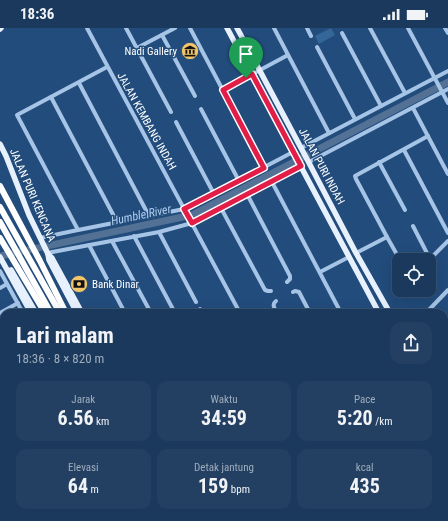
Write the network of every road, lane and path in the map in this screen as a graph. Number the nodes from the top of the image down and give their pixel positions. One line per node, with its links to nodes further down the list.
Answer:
1 (87, 28): 19 (street, JALAN KEMBANG INDAH)
2 (126, 28): 17 (street)
3 (175, 28): 14 (street)
4 (190, 28): 26 (street)
5 (227, 28): 22 (main road, JALAN PURI INDAH)
6 (237, 28): 20 (main road, JALAN PURI INDAH)
7 (274, 28): 18 (street)
8 (307, 28): 15 (street)
9 (370, 28): 28 (street)
10 (408, 28): 23 (street)
11 (445, 28): 13 (street)
12 (342, 33): 32 (street)
13 (448, 33)
14 (162, 35): 17 (street); 29 (street)
15 (311, 36)
16 (317, 47): 36 (street)
17 (137, 48): 35 (street)
18 (288, 55): 20 (street); 38 (street)
19 (107, 67): 24 (street); 56 (street, JALAN KEMBANG INDAH)
20 (259, 71): 22 (street); 41 (main road, JALAN PURI INDAH)
21 (448, 71): 23 (street)
22 (252, 74): 26 (street); 43 (main road, JALAN PURI INDAH)
23 (436, 79): 27 (street); 28 (street)
24 (79, 82): 30 (street); 58 (street)
25 (448, 89): 27 (street)
26 (223, 90): 47 (street)
27 (442, 91): 31 (street); 33 (street)
28 (405, 93): 32 (street)
29 (194, 96)
30 (51, 97): 60 (street); 63 (street)
31 (448, 103)
32 (381, 106): 36 (street)
33 (413, 108): 39 (street); 44 (street)
34 (201, 109): 49 (street)
35 (171, 112)
36 (355, 120): 38 (street)
37 (176, 122): 52 (street)
38 (329, 133): 41 (street)
39 (428, 136): 42 (street); 48 (street)
40 (0, 144): 69 (main road, JALAN PURI KENCANA)
41 (302, 149): 44 (main road, JALAN PURI INDAH)
42 (404, 150): 45 (street); 65 (street)
43 (294, 154): 46 (main road, JALAN PURI INDAH); 47 (street)
44 (308, 162): 74 (main road, JALAN PURI INDAH)
45 (379, 162): 57 (street); 67 (street)
46 (301, 166): 50 (street); 78 (main road, JALAN PURI INDAH)
47 (264, 168): 49 (street)
48 (448, 174)
49 (239, 181): 52 (street)
50 (272, 182): 53 (street); 82 (street)
51 (0, 186): 99 (highway)
52 (214, 194): 56 (street)
53 (247, 194): 55 (street); 83 (street)
54 (0, 207): 98 (highway)
55 (221, 208): 61 (street); 86 (street)
56 (185, 210): 58 (street); 61 (street, JALAN KEMBANG INDAH)
57 (405, 210)
58 (150, 216): 60 (street)
59 (0, 222): 80 (highway)
60 (117, 222): 63 (street)
61 (192, 222): 64 (street); 105 (street, JALAN KEMBANG INDAH)
62 (413, 226): 76 (street)
63 (78, 230): 69 (street)
64 (159, 232): 66 (street); 90 (street)
65 (448, 233)
66 (134, 236): 70 (street); 104 (street)
67 (387, 237): 74 (street); 75 (street)
68 (0, 238): 80 (highway)
69 (41, 240): 73 (main road, JALAN PURI KENCANA)
70 (112, 241): 72 (street); 103 (street)
71 (448, 241): 77 (street)
72 (88, 245): 73 (street); 102 (street)
73 (47, 253): 100 (main road, JALAN PURI KENCANA); 101 (main road, JALAN PURI KENCANA)
74 (356, 253): 110 (main road, JALAN PURI INDAH)
75 (396, 253)
76 (426, 253)
77 (436, 254)
78 (349, 257): 82 (street); 109 (main road, JALAN PURI INDAH)
79 (1, 259): 94 (main road); 95 (main road)
80 (22, 268): 96 (highway); 97 (highway)
81 (0, 271): 84 (street)
82 (320, 272): 108 (street)
83 (287, 282)
84 (7, 284): 85 (street); 91 (street)
85 (0, 288)
86 (271, 290)
87 (448, 290): 111 (street)
88 (292, 292): 107 (street)
89 (276, 301): 106 (street)
90 (196, 302)
91 (18, 303): 92 (street); 93 (street)
92 (7, 309)
93 (21, 309)
94 (29, 309)
95 (34, 309)
96 (43, 309)
97 (48, 309)
98 (58, 309)
99 (64, 309)
100 (75, 309)
101 (80, 309)
102 (123, 309)
103 (149, 309)
104 (173, 309)
105 (238, 309)
106 (276, 309)
107 (308, 309)
108 (339, 309)
109 (377, 309)
110 (388, 309)
111 (430, 309)

